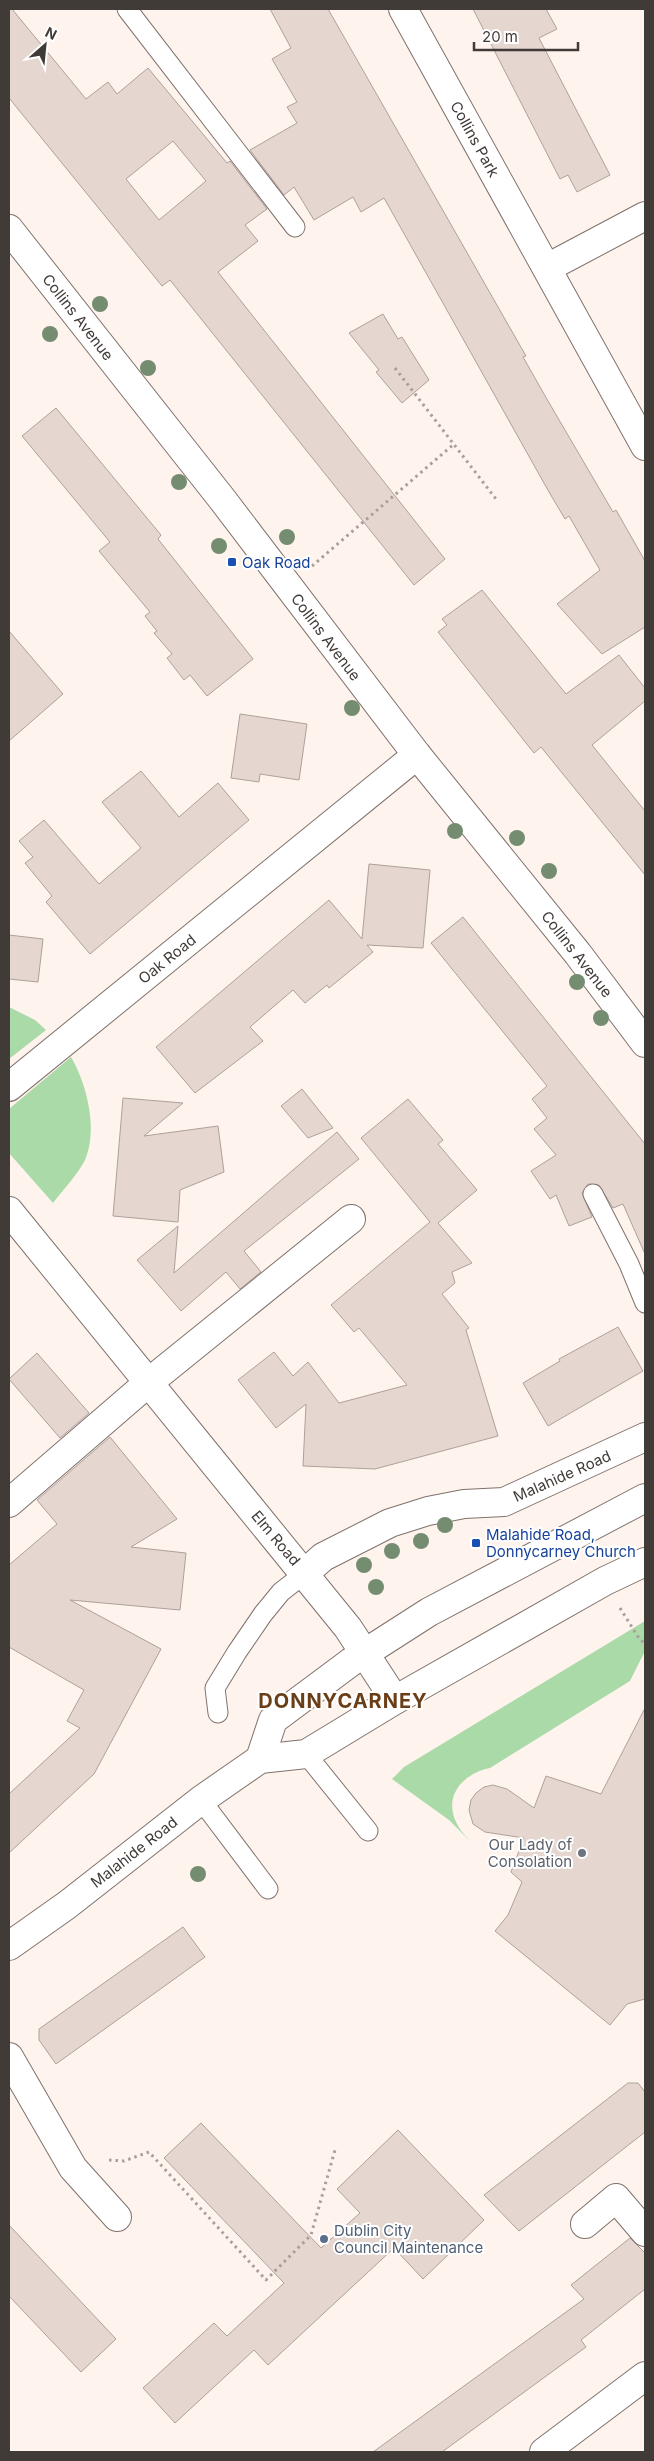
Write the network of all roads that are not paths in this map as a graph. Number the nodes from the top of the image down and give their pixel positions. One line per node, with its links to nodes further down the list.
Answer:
1 (127, 9): 4 (lane)
2 (403, 9): 6 (street, Collins Park)
3 (645, 216): 6 (street)
4 (295, 226)
5 (9, 229): 8 (street, Collins Avenue)
6 (547, 268): 7 (street, Collins Park)
7 (645, 446)
8 (417, 755): 9 (street, Collins Avenue); 10 (street, Oak Road)
9 (645, 1043)
10 (9, 1087)
11 (593, 1194): 14 (lane)
12 (9, 1211): 15 (street, Elm Road)
13 (351, 1219): 15 (street)
14 (645, 1303)
15 (148, 1383): 18 (street); 20 (street, Elm Road)
16 (645, 1437): 20 (street, Malahide Road)
17 (645, 1498): 21 (street)
18 (9, 1503)
19 (645, 1562): 22 (street, Malahide Road)
20 (304, 1574): 21 (street, Elm Road); 23 (lane, Malahide Road)
21 (364, 1653): 22 (street, Elm Road); 25 (street)
22 (395, 1700): 24 (street, Malahide Road)
23 (218, 1713)
24 (306, 1754): 25 (street, Malahide Road); 27 (lane)
25 (260, 1759): 26 (street, Malahide Road)
26 (201, 1800): 28 (lane); 29 (street, Malahide Road)
27 (368, 1830)
28 (268, 1889)
29 (9, 1946)
30 (9, 2057): 31 (street)
31 (117, 2217)
32 (585, 2224): 33 (street)
33 (645, 2232)
34 (645, 2376): 35 (street)
35 (544, 2452)

